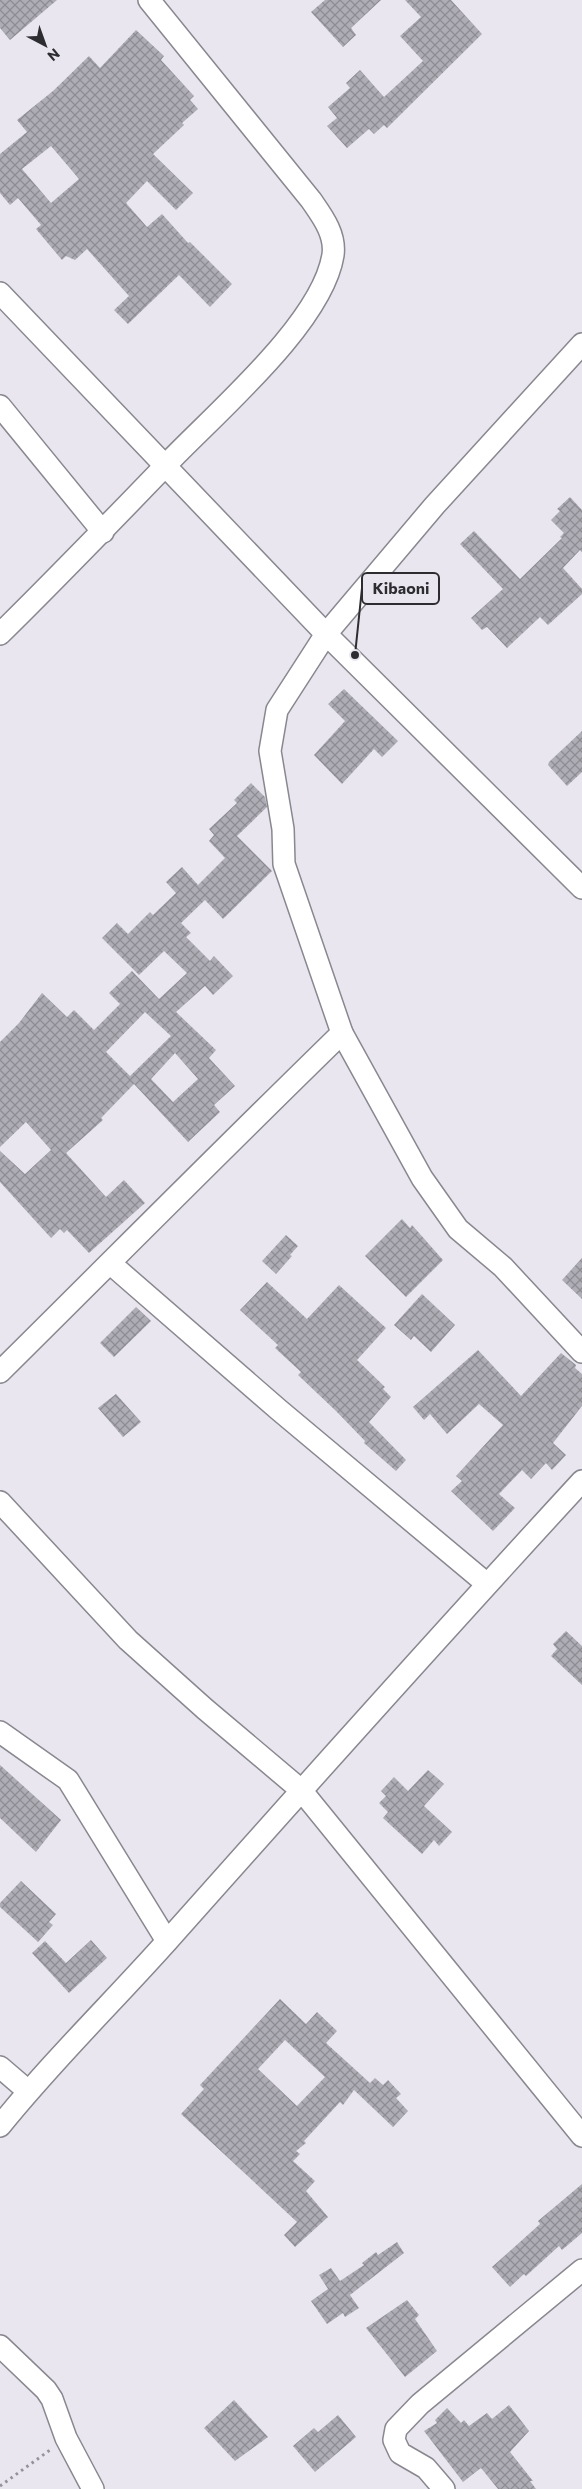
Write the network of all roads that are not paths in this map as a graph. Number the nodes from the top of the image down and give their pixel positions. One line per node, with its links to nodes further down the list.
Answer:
1 (149, 0): 5 (street)
2 (0, 293): 5 (street)
3 (582, 344): 8 (street)
4 (0, 406): 6 (street)
5 (164, 467): 6 (street); 8 (street)
6 (103, 532): 7 (street)
7 (0, 634)
8 (326, 634): 9 (street); 10 (street)
9 (582, 888)
10 (342, 1033): 11 (street); 12 (street)
11 (111, 1264): 13 (street); 16 (street)
12 (582, 1352)
13 (0, 1372)
14 (582, 1481): 16 (street)
15 (0, 1502): 18 (street)
16 (487, 1584): 18 (street)
17 (0, 1732): 19 (street)
18 (301, 1790): 19 (street); 23 (street)
19 (167, 1941): 21 (street)
20 (0, 2067): 21 (street)
21 (28, 2091): 22 (street)
22 (0, 2126)
23 (582, 2136)
24 (582, 2270): 27 (street)
25 (0, 2346): 26 (street)
26 (94, 2489)
27 (444, 2489)

